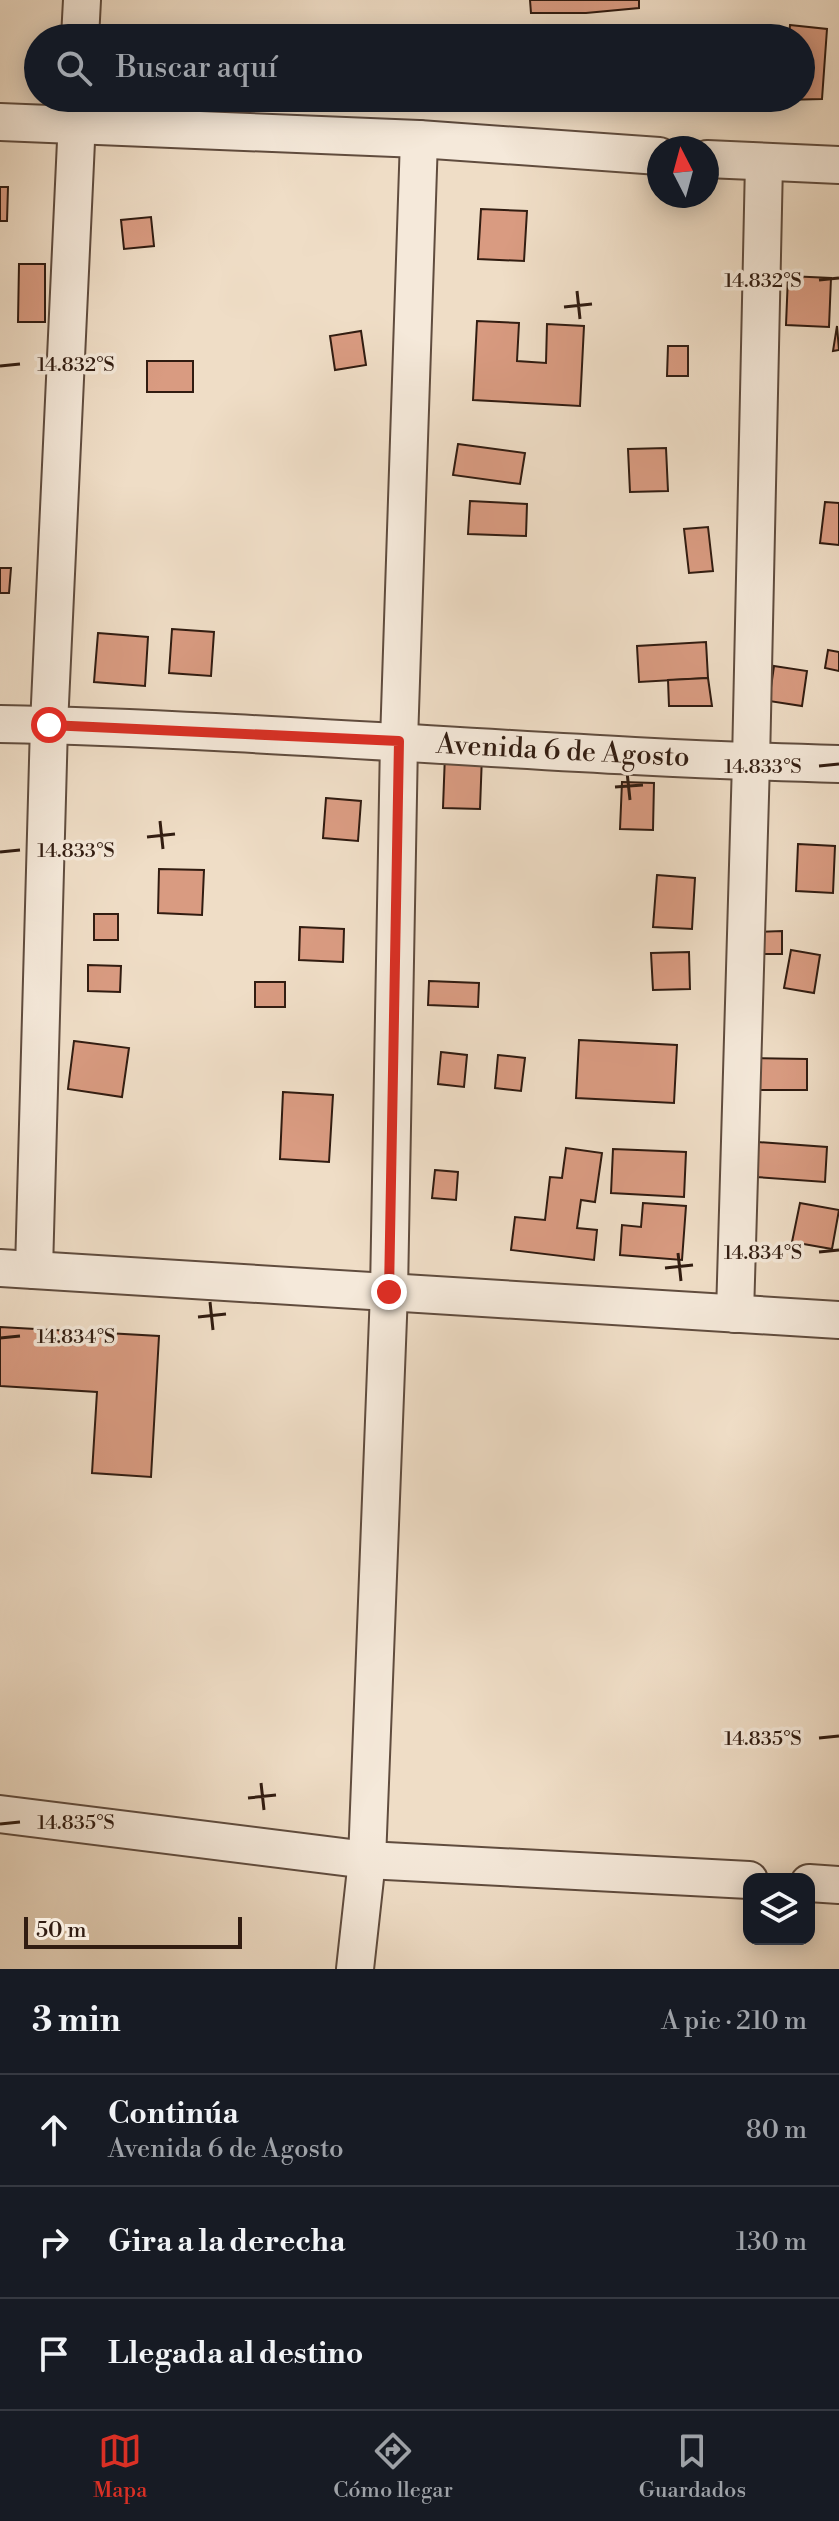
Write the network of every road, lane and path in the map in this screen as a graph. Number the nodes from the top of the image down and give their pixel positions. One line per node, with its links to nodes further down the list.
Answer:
1 (82, 0): 2 (street)
2 (81, 24)
3 (71, 112): 6 (street)
4 (78, 112): 13 (street)
5 (90, 112): 7 (street)
6 (0, 122)
7 (419, 139): 8 (street); 14 (street)
8 (647, 155)
9 (719, 160): 10 (street)
10 (764, 163): 11 (street); 15 (street)
11 (839, 165)
12 (0, 724): 13 (street, Avenida 6 de Agosto)
13 (49, 725): 14 (street, Avenida 6 de Agosto); 17 (street)
14 (399, 741): 15 (street, Avenida 6 de Agosto); 18 (street)
15 (751, 762): 16 (street, Avenida 6 de Agosto); 19 (street)
16 (839, 764)
17 (17, 1269): 18 (street)
18 (389, 1292): 19 (street); 22 (street)
19 (735, 1314): 20 (street)
20 (839, 1320)
21 (0, 1814): 22 (street)
22 (367, 1860): 23 (street); 26 (street)
23 (743, 1880)
24 (815, 1883): 25 (street)
25 (839, 1885)
26 (355, 1969)

